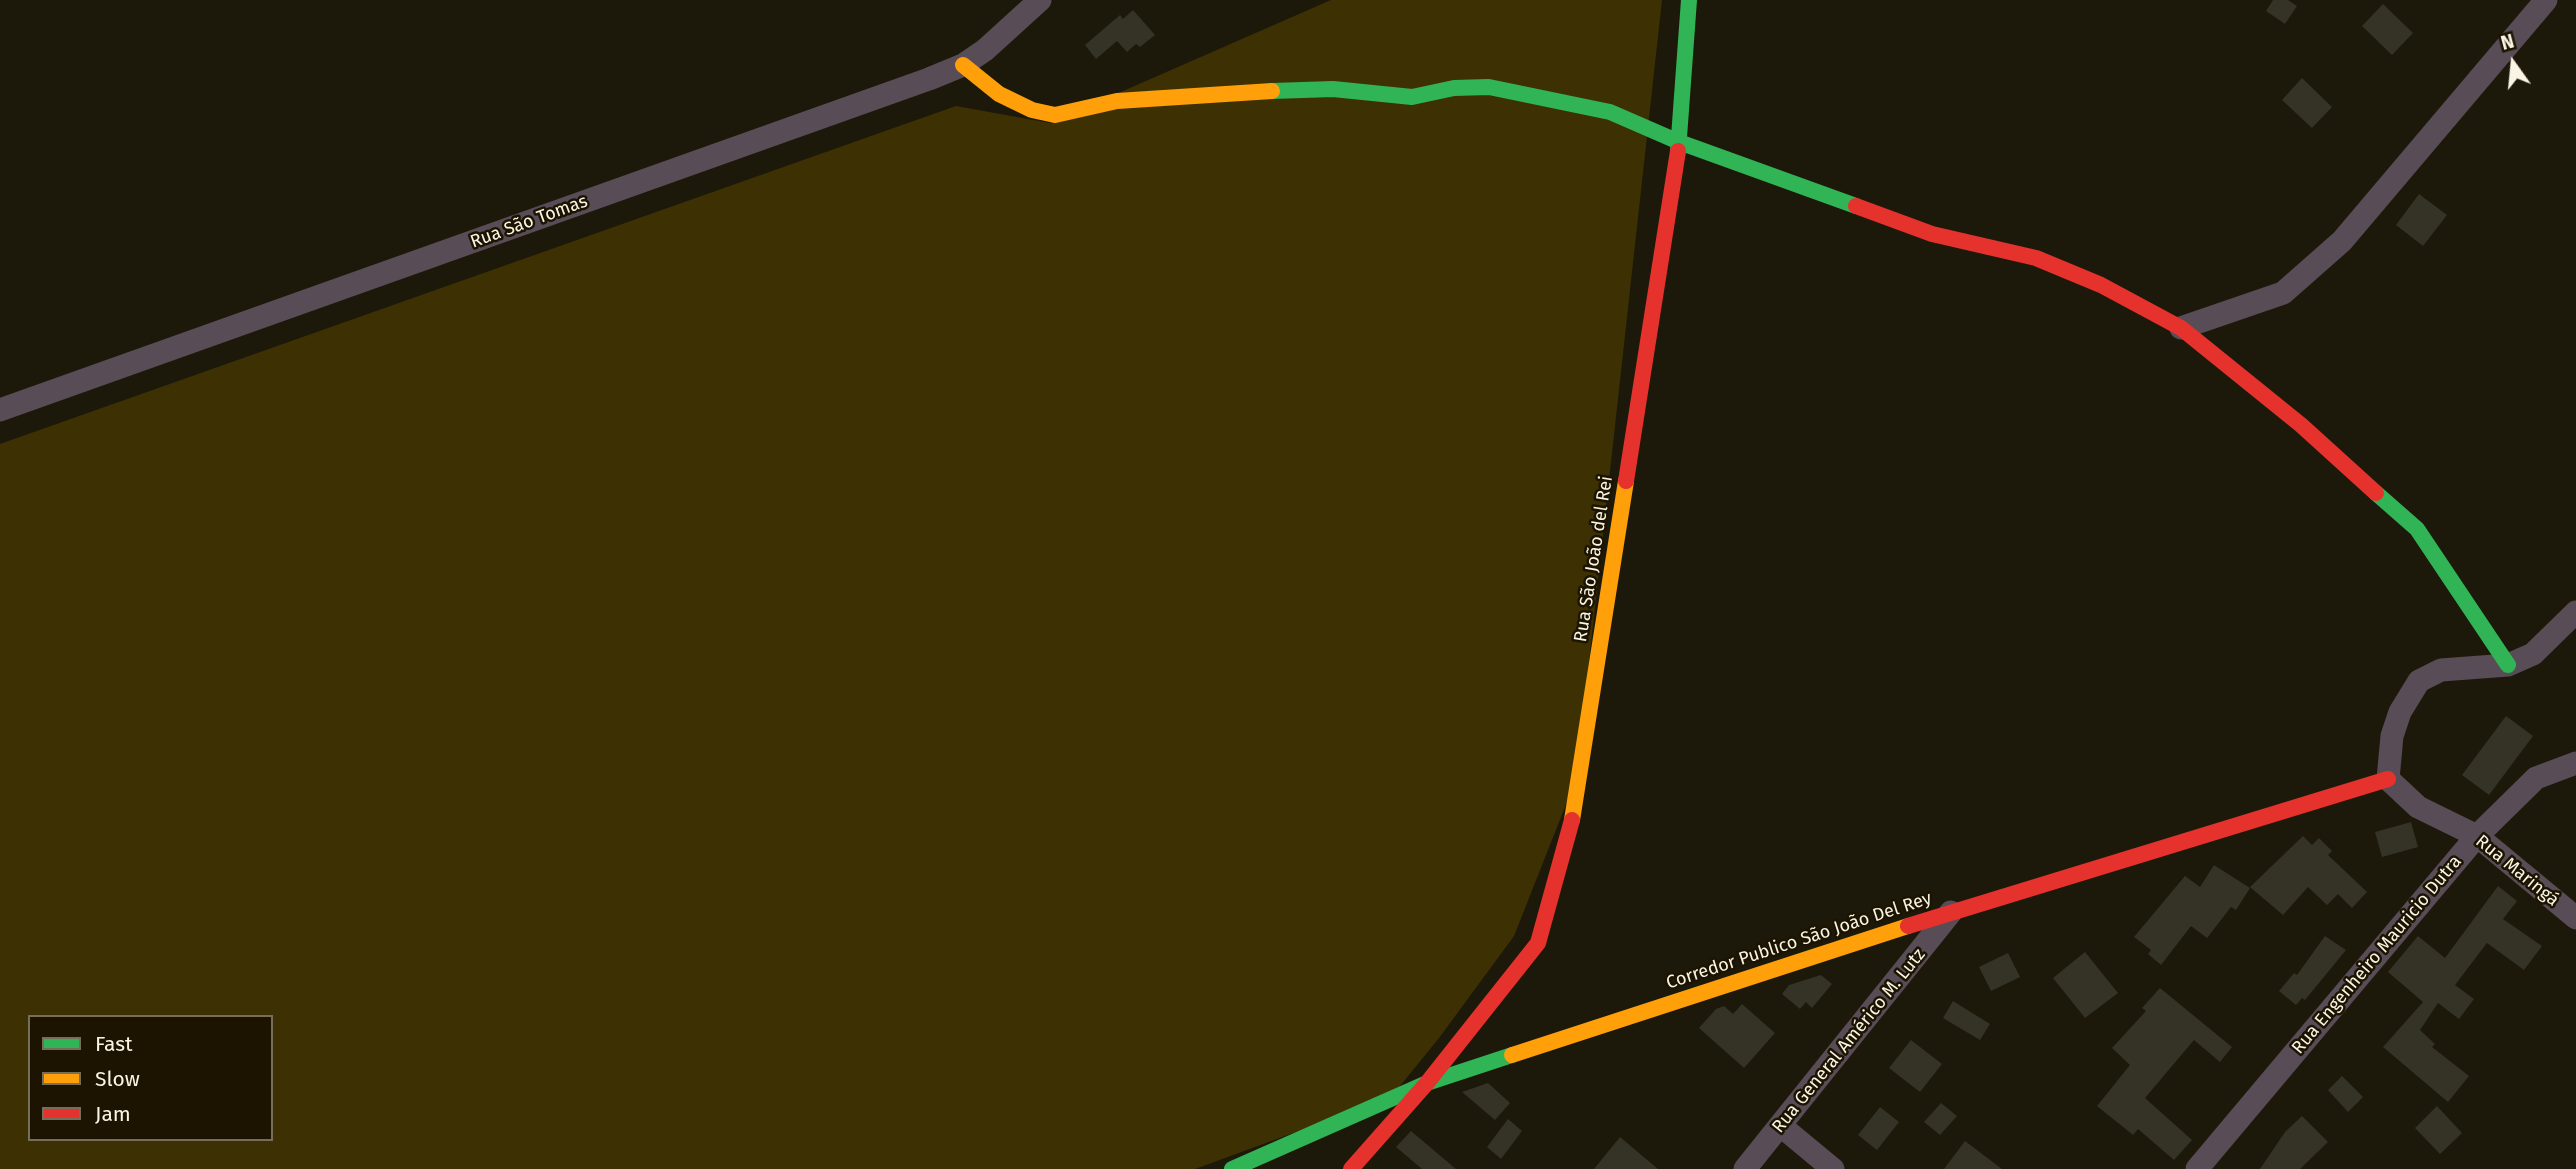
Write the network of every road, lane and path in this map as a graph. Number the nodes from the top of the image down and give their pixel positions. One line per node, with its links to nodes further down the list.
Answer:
1 (1040, 0): 4 (street, Rua São Tomas)
2 (1689, 0): 5 (street, Rua São João del Rei)
3 (2546, 0): 6 (street)
4 (963, 65): 5 (street); 7 (street, Rua São Tomas)
5 (1678, 142): 6 (street); 15 (street, Rua São João del Rei)
6 (2181, 328): 9 (street)
7 (0, 410)
8 (2576, 612): 9 (street)
9 (2508, 665): 11 (street)
10 (2576, 763): 12 (street, Rua Engenheiro Mauricio Dutra)
11 (2388, 779): 12 (street, Rua Maringá); 13 (street, Corredor Publico São João Del Rey)
12 (2477, 836): 14 (street, Rua Maringá); 21 (street, Rua Engenheiro Mauricio Dutra)
13 (1952, 912): 15 (street, Corredor Publico São João Del Rey); 16 (street, Rua General Américo M. Lutz)
14 (2576, 918)
15 (1427, 1083): 17 (street, Corredor Publico São João Del Rey); 18 (street, Rua São João del Rei)
16 (1781, 1126): 19 (street, Rua General Américo M. Lutz); 20 (street)
17 (1232, 1169)
18 (1351, 1169)
19 (1745, 1169)
20 (1833, 1169)
21 (2197, 1169)

